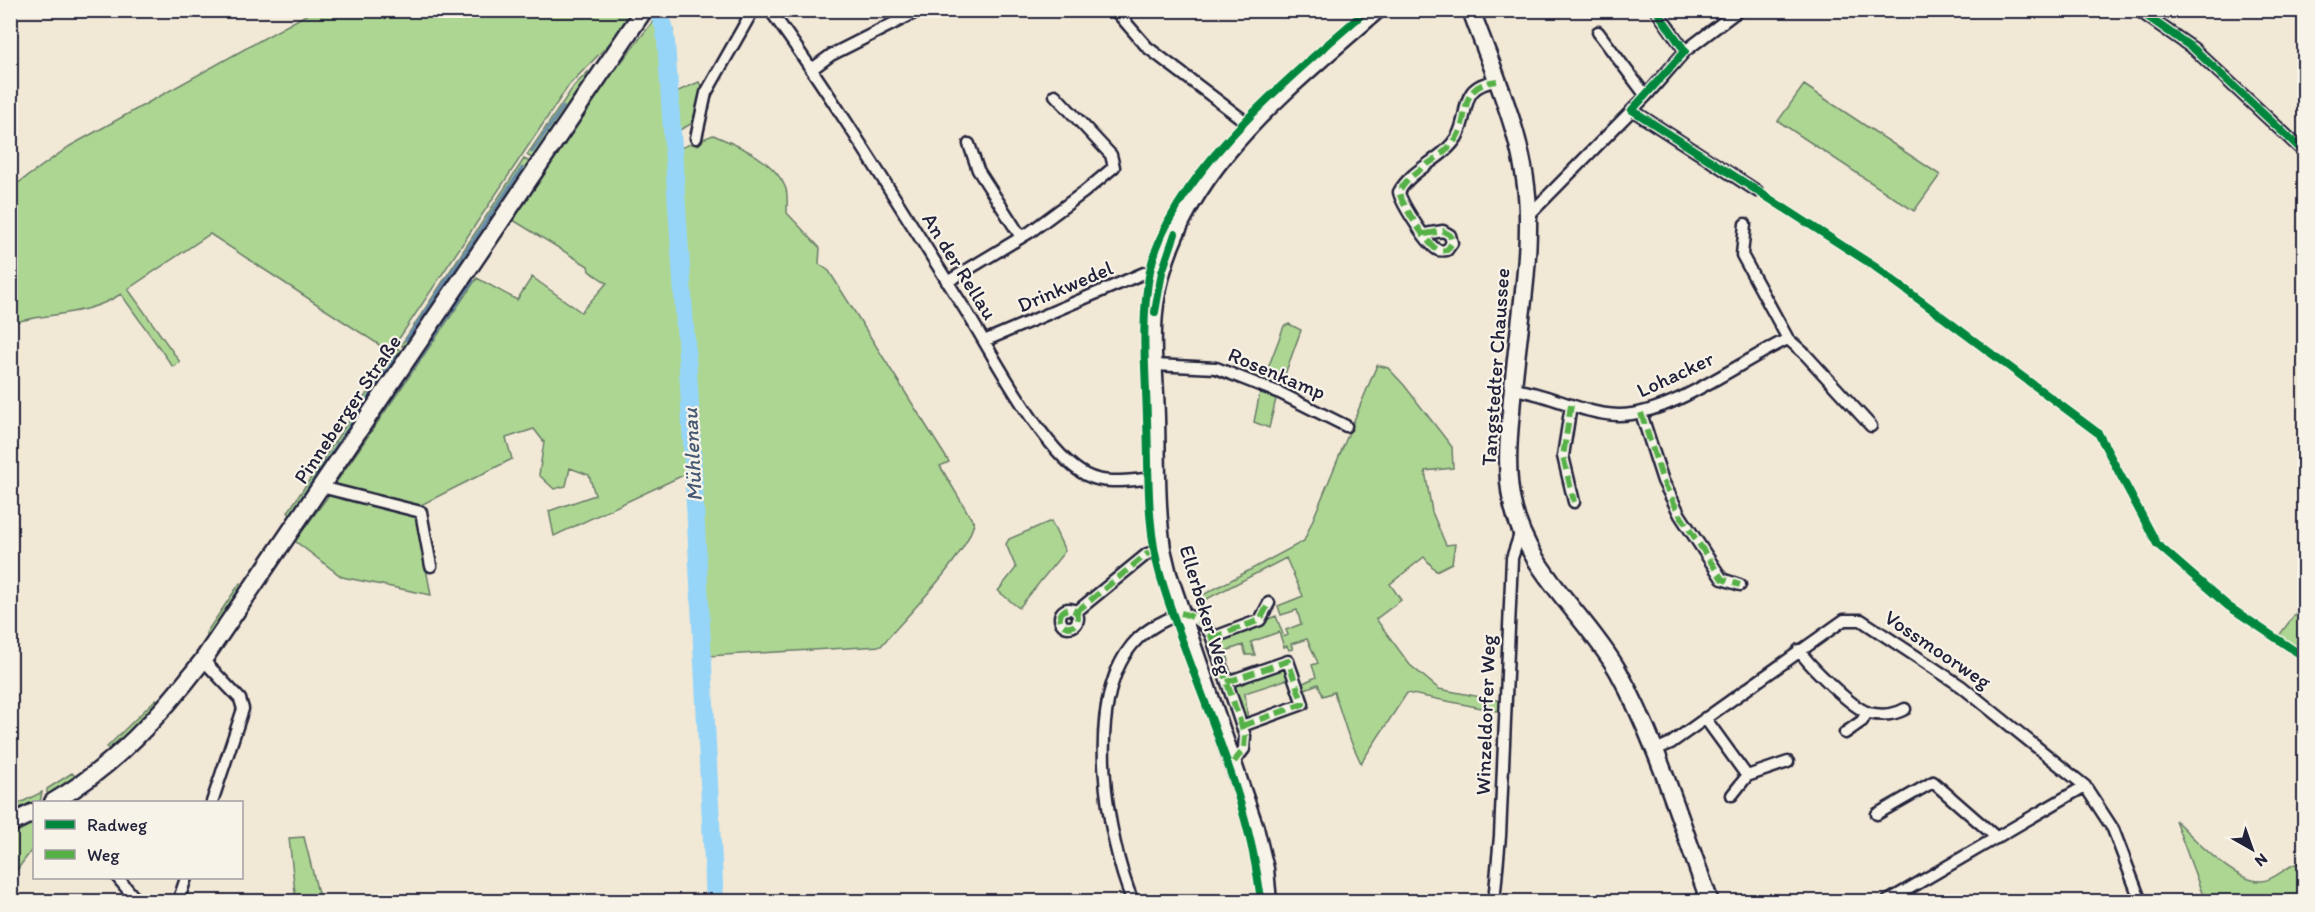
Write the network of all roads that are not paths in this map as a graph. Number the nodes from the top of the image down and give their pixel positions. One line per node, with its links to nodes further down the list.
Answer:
1 (753, 10): 19 (street)
2 (770, 10): 13 (street, An der Rellau)
3 (920, 10): 13 (street)
4 (1115, 10): 18 (street)
5 (1377, 10): 18 (main road, Ellerbeker Weg)
6 (1471, 10): 14 (main road, Tangstedter Chaussee)
7 (1656, 10): 12 (street)
8 (1739, 10): 12 (street)
9 (2139, 10): 21 (street)
10 (641, 14): 38 (main road, Pinneberger Straße)
11 (1598, 32): 16 (street)
12 (1684, 51): 16 (street)
13 (812, 69): 28 (street, An der Rellau)
14 (1497, 81): 23 (main road, Tangstedter Chaussee); 25 (street)
15 (1055, 94): 26 (street)
16 (1646, 96): 17 (street)
17 (1632, 111): 22 (street); 23 (street)
18 (1250, 125): 27 (main road, Ellerbeker Weg)
19 (696, 138)
20 (969, 144): 26 (street)
21 (2304, 152)
22 (1757, 191)
23 (1528, 216): 32 (main road, Tangstedter Chaussee)
24 (1744, 224): 29 (street)
25 (1425, 234)
26 (1021, 237): 28 (street)
27 (1162, 272): 30 (street, Drinkwedel); 31 (main road, Ellerbeker Weg)
28 (947, 282): 30 (street, An der Rellau)
29 (1788, 339): 34 (street, Lohacker); 36 (street)
30 (984, 341): 37 (street, An der Rellau)
31 (1154, 365): 35 (street, Rosenkamp); 37 (main road, Ellerbeker Weg)
32 (1512, 390): 33 (street, Lohacker); 40 (main road, Tangstedter Chaussee)
33 (1571, 405): 34 (street, Lohacker); 39 (street)
34 (1641, 413): 43 (street)
35 (1346, 426)
36 (1871, 426)
37 (1158, 478): 41 (main road, Ellerbeker Weg)
38 (321, 487): 42 (street); 49 (main road, Pinneberger Straße)
39 (1574, 502)
40 (1521, 531): 56 (main road, Tangstedter Chaussee); 74 (street, Winzeldorfer Weg)
41 (1162, 549): 45 (street); 46 (main road, Ellerbeker Weg)
42 (431, 566)
43 (1740, 585)
44 (1269, 603): 47 (street)
45 (1076, 612)
46 (1181, 613): 47 (street); 58 (main road, Ellerbeker Weg); 72 (street)
47 (1212, 638): 50 (street)
48 (1799, 650): 52 (street); 53 (street, Vossmoorweg); 60 (street, Vossmoorweg)
49 (203, 660): 62 (main road, Pinneberger Straße); 63 (street)
50 (1227, 682): 54 (street); 54 (street)
51 (1905, 709): 52 (street)
52 (1867, 712): 55 (street)
53 (1705, 718): 56 (street, Vossmoorweg); 59 (street)
54 (1242, 726): 58 (street)
55 (1845, 733)
56 (1653, 750): 75 (main road, Tangstedter Chaussee)
57 (1788, 762): 59 (street)
58 (1233, 763): 73 (main road, Ellerbeker Weg)
59 (1747, 776): 61 (street)
60 (2085, 786): 67 (street); 77 (street, Vossmoorweg)
61 (1732, 795)
62 (56, 801)
63 (212, 801)
64 (33, 812): 66 (main road)
65 (1877, 813): 67 (street)
66 (10, 824)
67 (1997, 838): 76 (street)
68 (119, 879): 70 (street)
69 (186, 879): 71 (street)
70 (138, 902)
71 (178, 902)
72 (1133, 902)
73 (1268, 902)
74 (1494, 902)
75 (1710, 902)
76 (1886, 902)
77 (2140, 902)

